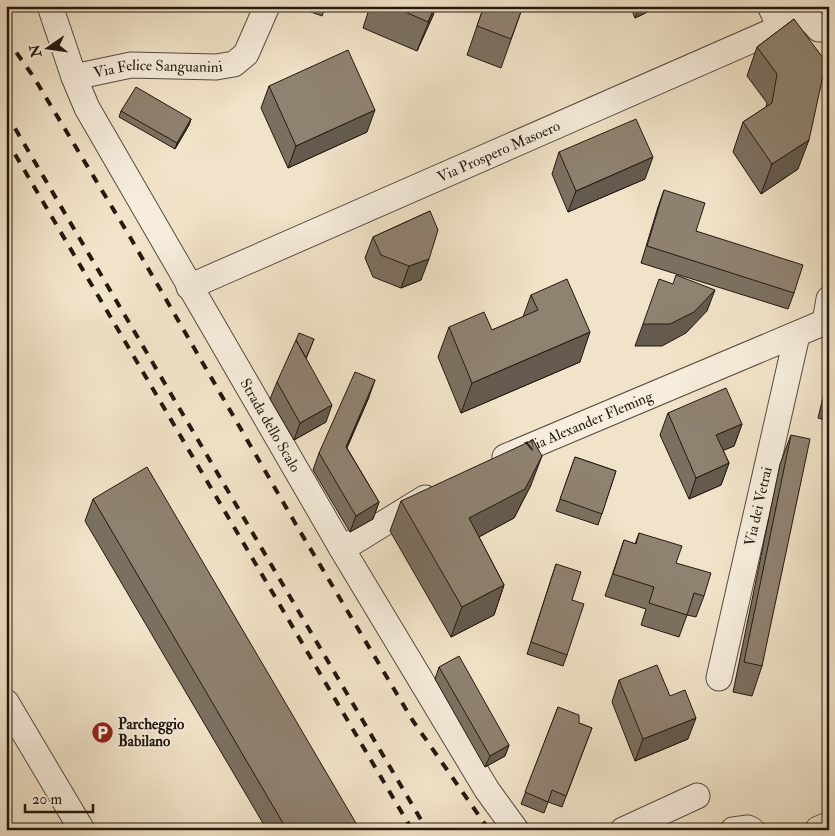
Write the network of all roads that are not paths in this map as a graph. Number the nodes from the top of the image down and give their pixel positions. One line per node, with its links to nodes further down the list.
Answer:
1 (50, 6): 6 (street, Strada dello Scalo)
2 (266, 6): 6 (street, Via Felice Sanguanini)
3 (806, 11): 4 (street, Via Prospero Masoero); 5 (street)
4 (775, 17): 7 (street, Via Prospero Masoero)
5 (829, 29)
6 (74, 77): 7 (street, Strada dello Scalo)
7 (189, 287): 12 (street, Strada dello Scalo)
8 (828, 315): 9 (street, Via Alexander Fleming)
9 (797, 335): 10 (street, Via Alexander Fleming); 13 (street, Via dei Vetrai)
10 (485, 466)
11 (441, 487): 12 (street)
12 (342, 550): 18 (street, Strada dello Scalo)
13 (719, 678)
14 (6, 702): 17 (street)
15 (697, 796): 19 (street)
16 (829, 826): 22 (main road)
17 (82, 830)
18 (516, 830)
19 (623, 830)
20 (733, 830): 21 (street)
21 (752, 830)
22 (819, 830)

